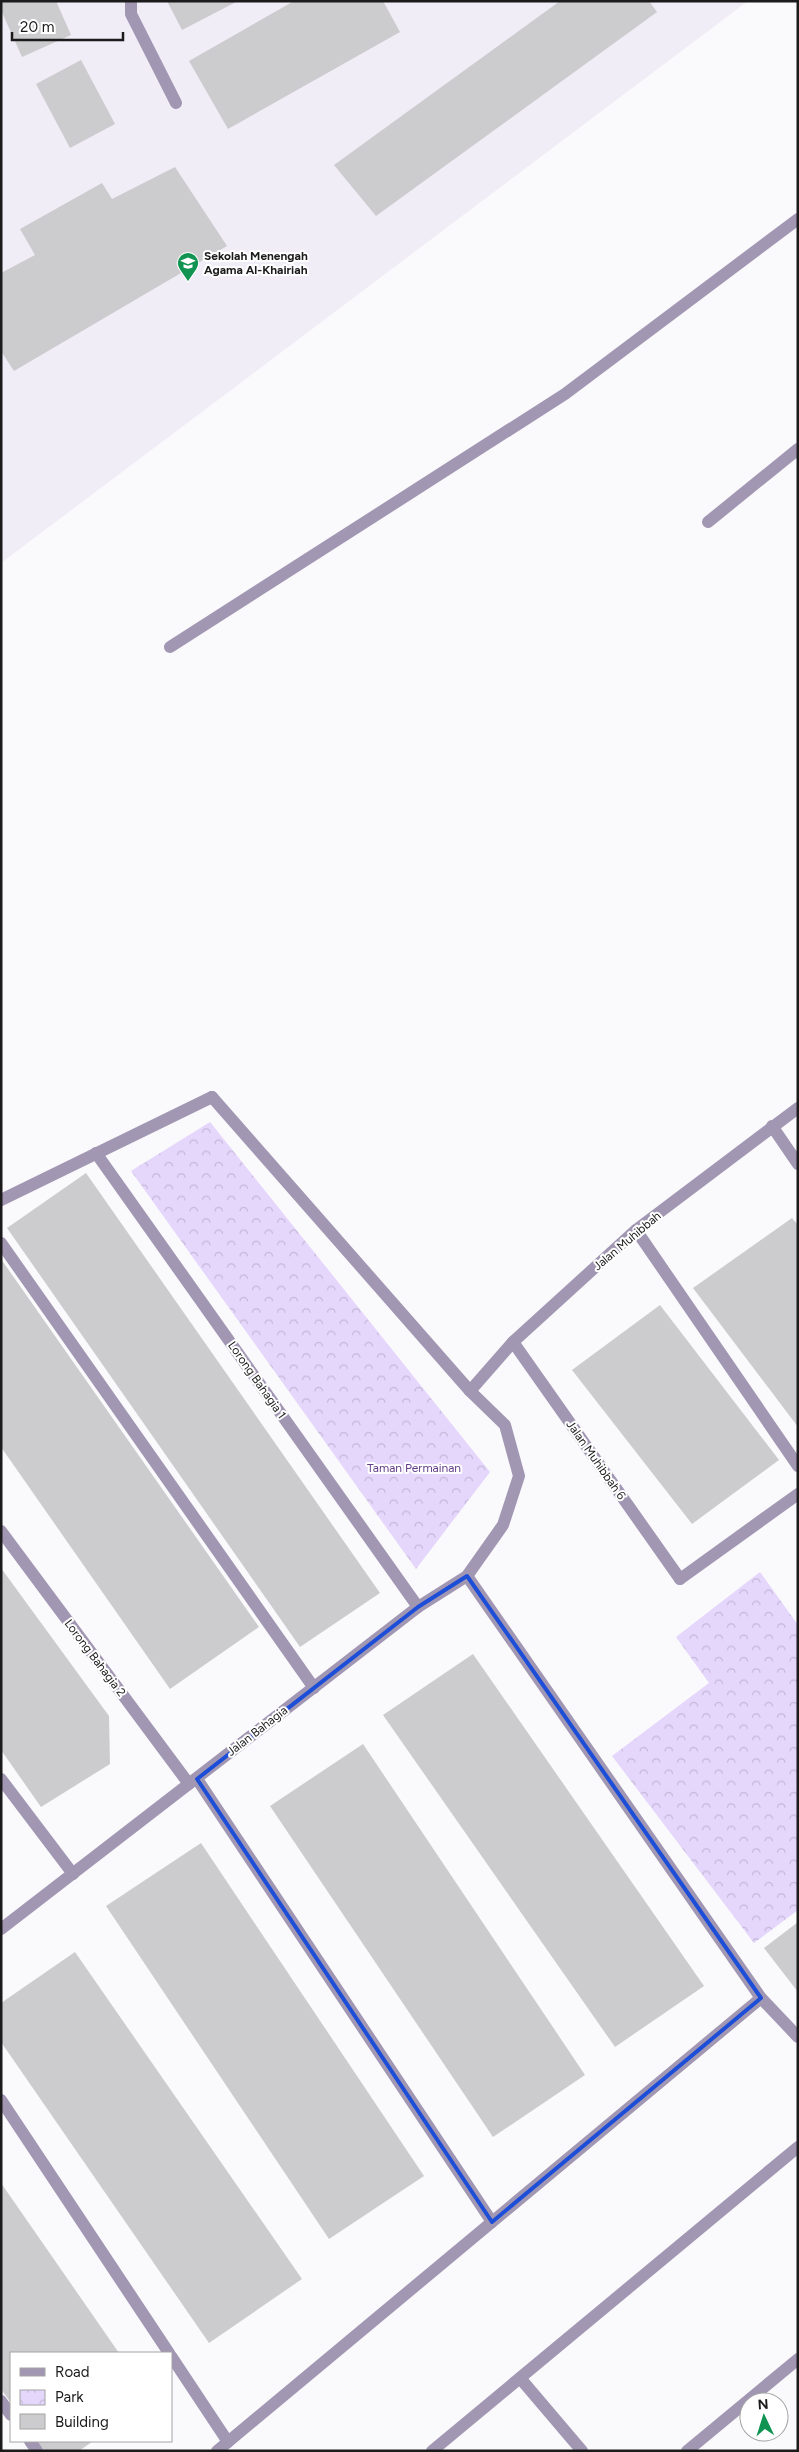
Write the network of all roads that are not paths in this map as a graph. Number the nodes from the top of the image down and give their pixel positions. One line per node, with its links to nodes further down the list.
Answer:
1 (131, 1): 2 (street)
2 (176, 103)
3 (798, 219): 6 (street)
4 (798, 449): 5 (street)
5 (708, 522)
6 (170, 647)
7 (798, 1108): 8 (street, Jalan Muhibbah)
8 (772, 1126): 10 (street); 12 (street, Jalan Muhibbah)
9 (96, 1153): 11 (street); 15 (street, Jalan Bahagia); 20 (street, Lorong Bahagia 1)
10 (798, 1164)
11 (1, 1200)
12 (636, 1230): 14 (street, Jalan Muhibbah); 16 (street)
13 (1, 1243): 21 (street)
14 (513, 1342): 15 (street, Jalan Muhibbah); 17 (street, Jalan Muhibbah 6)
15 (470, 1390): 19 (street, Jalan Bahagia)
16 (798, 1466)
17 (798, 1494)
18 (1, 1531): 23 (street, Lorong Bahagia 2)
19 (467, 1576): 20 (street, Jalan Bahagia); 26 (street)
20 (418, 1608): 21 (street, Jalan Bahagia)
21 (314, 1688): 23 (street, Jalan Bahagia)
22 (1, 1780): 24 (street)
23 (193, 1781): 24 (street, Jalan Bahagia); 30 (street, Lorong Bahagia 2)
24 (73, 1874): 25 (street, Jalan Bahagia)
25 (1, 1929)
26 (761, 1998): 27 (street); 30 (street)
27 (798, 2037)
28 (1, 2100): 31 (street)
29 (798, 2146): 34 (street)
30 (492, 2222): 37 (street)
31 (168, 2352)
32 (172, 2358): 37 (street)
33 (798, 2359): 41 (street)
34 (520, 2378): 39 (street); 40 (street)
35 (1, 2401): 36 (street)
36 (10, 2414)
37 (228, 2442): 38 (street)
38 (217, 2451)
39 (432, 2451)
40 (582, 2451)
41 (687, 2451)

